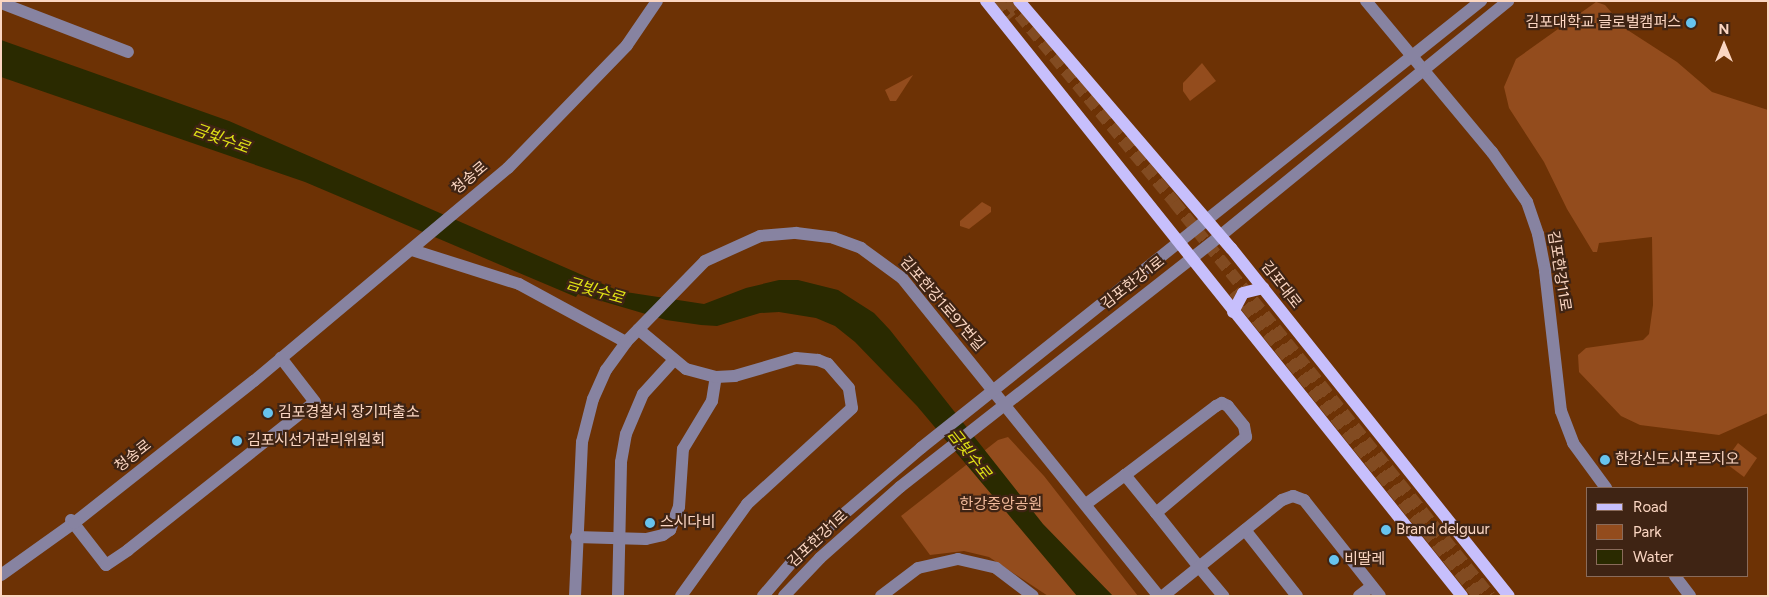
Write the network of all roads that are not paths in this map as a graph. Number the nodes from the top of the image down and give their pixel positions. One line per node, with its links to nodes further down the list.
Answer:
1 (657, 1): 15 (street, 청송로)
2 (986, 1): 14 (main road)
3 (1019, 1): 12 (main road, 김포대로)
4 (1366, 1): 10 (street, 김포한강11로)
5 (1373, 1): 10 (street, 김포한강11로)
6 (1481, 1): 10 (street, 김포한강1로)
7 (1508, 1): 11 (street, 김포한강1로)
8 (1, 3): 9 (street)
9 (128, 52)
10 (1414, 55): 11 (street, 김포한강11로); 12 (street, 김포한강1로)
11 (1425, 68): 13 (street, 김포한강1로); 27 (street, 김포한강11로)
12 (1208, 222): 13 (main road, 김포대로); 14 (street, 김포한강1로)
13 (1220, 236): 16 (street, 김포한강1로); 17 (main road, 김포대로)
14 (1180, 244): 16 (main road); 24 (street, 김포한강1로)
15 (417, 246): 20 (street); 21 (street, 청송로)
16 (1190, 259): 18 (main road); 25 (street, 김포한강1로)
17 (1263, 288): 18 (main road); 52 (main road, 김포대로)
18 (1232, 312): 51 (main road)
19 (639, 328): 20 (street, 김포한강1로97번길); 22 (street); 24 (street, 김포한강1로97번길)
20 (626, 342): 32 (street, 김포한강1로97번길)
21 (281, 358): 30 (street, 청송로); 30 (street)
22 (674, 361): 23 (street); 33 (street)
23 (716, 377): 33 (street); 41 (street)
24 (994, 390): 25 (street, 김포한강1로97번길); 42 (street, 김포한강1로)
25 (1005, 404): 28 (street, 김포한강1로97번길); 43 (street, 김포한강1로)
26 (1125, 475): 28 (street); 29 (street); 29 (street)
27 (1605, 487)
28 (1086, 504): 46 (street, 김포한강1로97번길)
29 (1156, 513): 34 (street)
30 (73, 522): 35 (street, 청송로); 36 (street, 청송로)
31 (1245, 530): 34 (street); 38 (street); 49 (street)
32 (576, 537): 33 (street); 39 (street, 김포한강1로97번길)
33 (619, 539): 40 (street)
34 (1199, 567): 47 (street); 48 (street)
35 (1, 571)
36 (1, 575)
37 (1675, 577): 53 (street)
38 (1376, 591): 50 (street)
39 (574, 596)
40 (618, 596)
41 (681, 596)
42 (763, 596)
43 (784, 596)
44 (881, 596): 45 (street)
45 (1033, 596)
46 (1159, 596)
47 (1163, 596)
48 (1223, 596)
49 (1297, 596)
50 (1359, 596)
51 (1462, 596)
52 (1509, 596)
53 (1690, 596)

